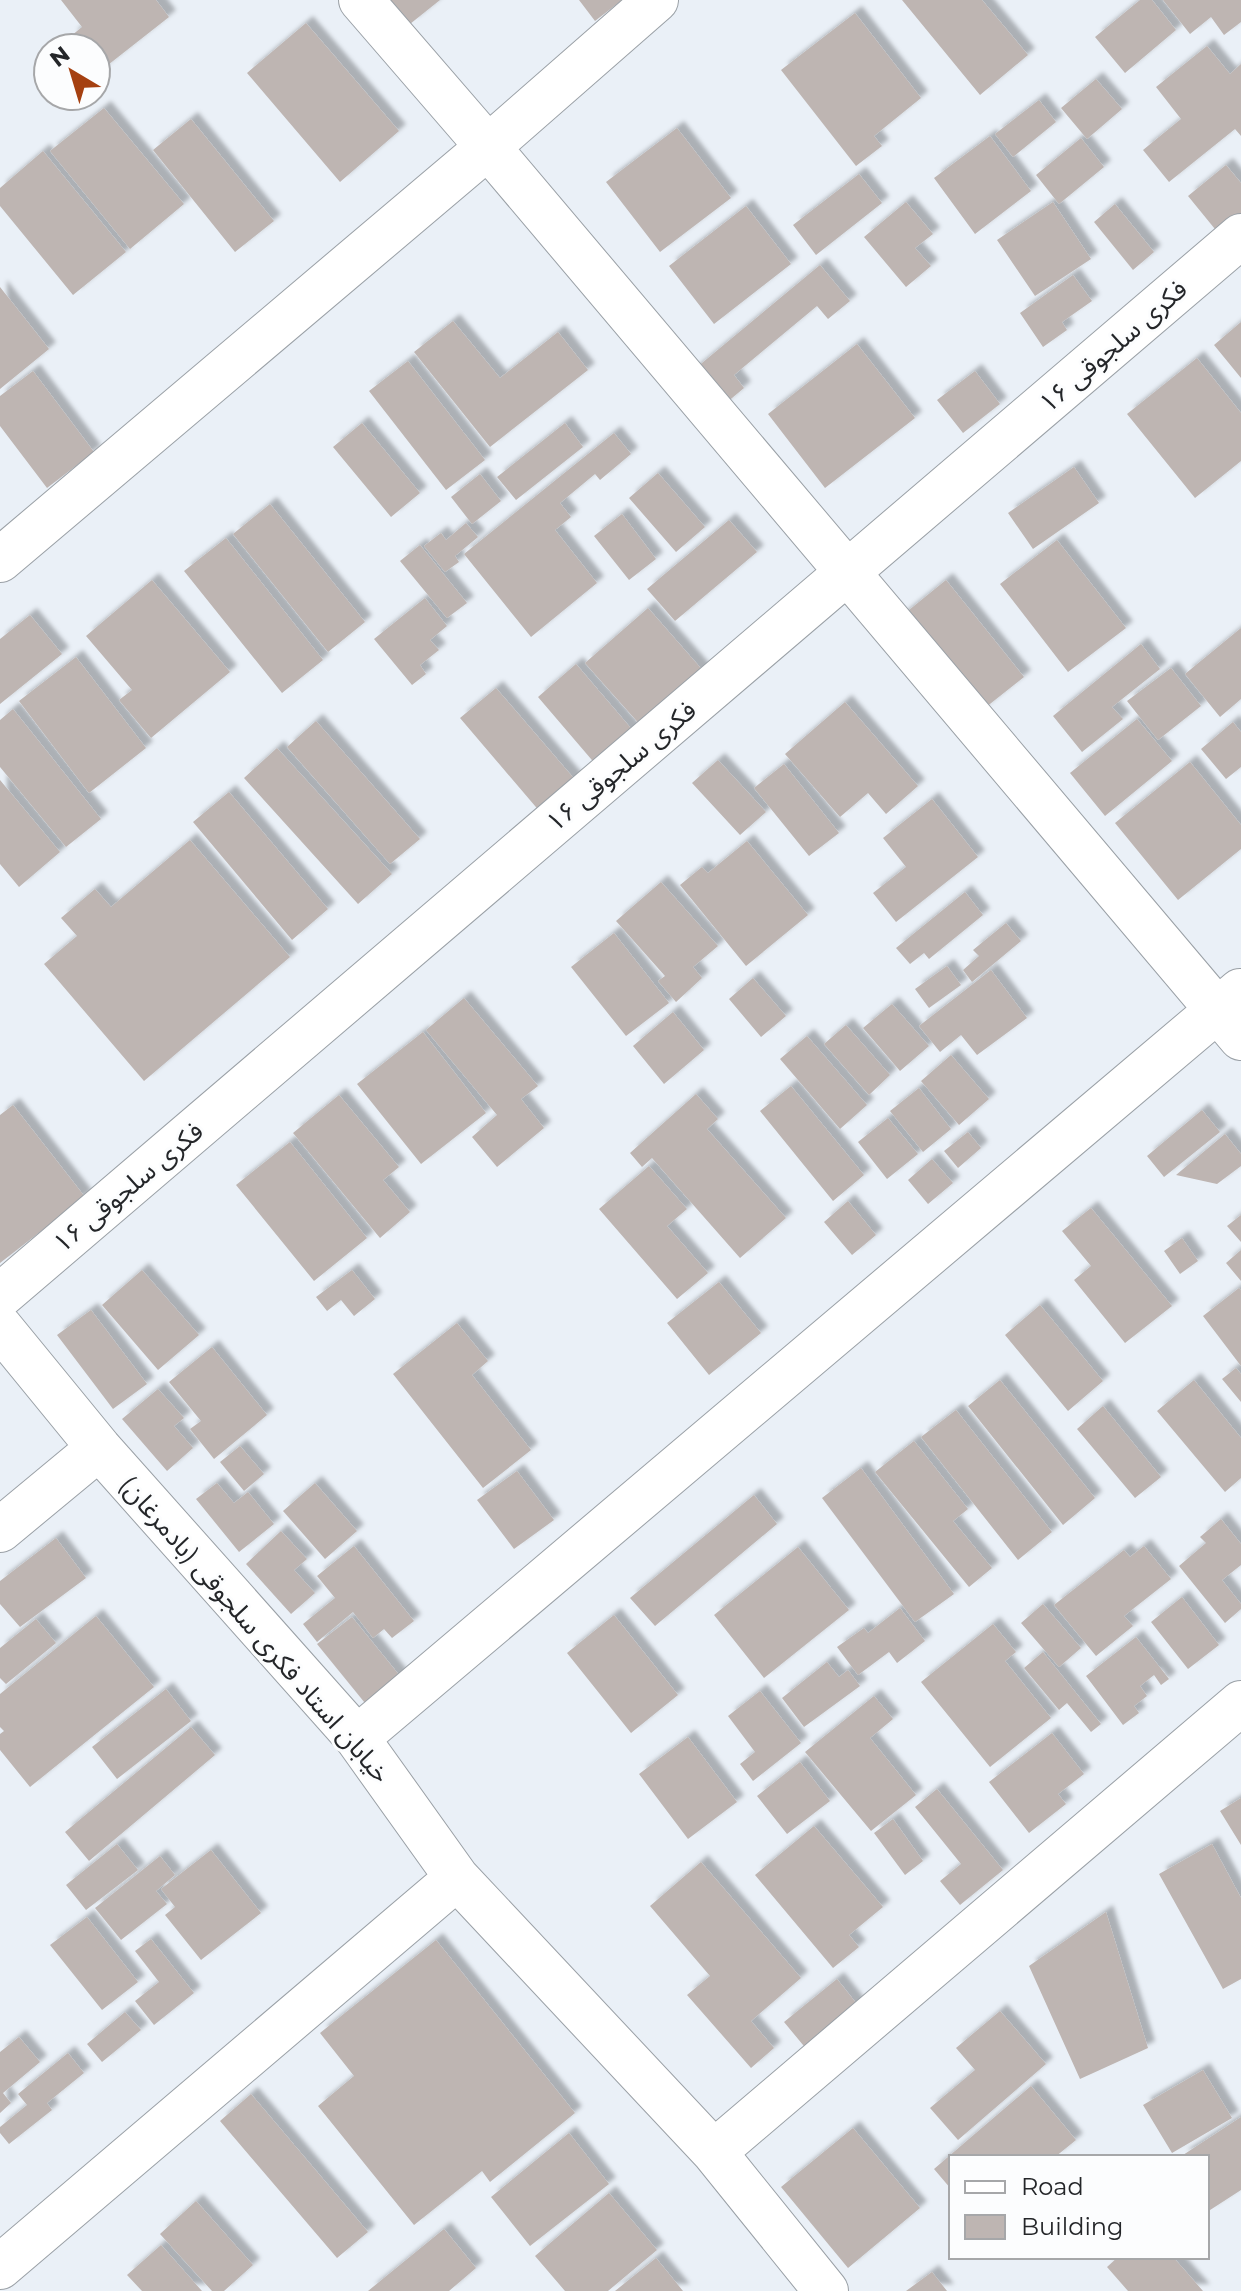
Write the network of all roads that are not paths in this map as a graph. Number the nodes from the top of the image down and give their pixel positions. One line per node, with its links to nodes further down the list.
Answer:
1 (361, 0): 3 (street)
2 (656, 0): 3 (street)
3 (488, 147): 5 (street); 6 (street)
4 (1241, 236): 6 (street, فکری سلجوقی ۱۶)
5 (0, 560)
6 (848, 572): 7 (street); 8 (street, فکری سلجوقی ۱۶)
7 (1233, 1012): 13 (street)
8 (0, 1296)
9 (0, 1327): 10 (street, خیابان استاد فکری سلجوقی (بادمرغان))
10 (99, 1448): 11 (street); 13 (street, خیابان استاد فکری سلجوقی (بادمرغان))
11 (0, 1530)
12 (1241, 1703): 15 (street)
13 (357, 1738): 14 (street, خیابان استاد فکری سلجوقی (بادمرغان))
14 (457, 1878): 15 (street, خیابان استاد فکری سلجوقی (بادمرغان)); 16 (street)
15 (714, 2152): 17 (street, خیابان استاد فکری سلجوقی (بادمرغان))
16 (0, 2267)
17 (810, 2285)

